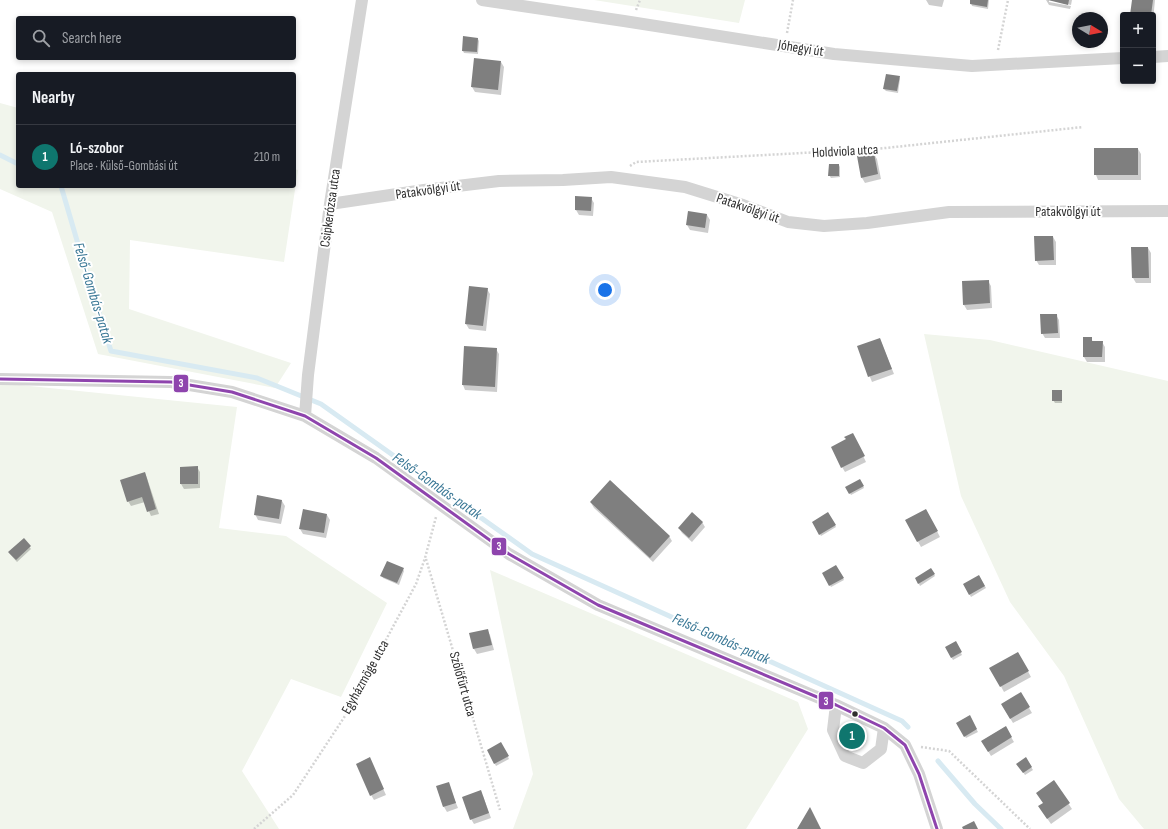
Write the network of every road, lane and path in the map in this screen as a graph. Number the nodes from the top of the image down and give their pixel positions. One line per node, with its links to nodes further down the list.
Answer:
1 (362, 0): 12 (street, Csipkerózsa utca)
2 (482, 0): 5 (street, Jóhegyi út)
3 (793, 0): 5 (path)
4 (1008, 0): 9 (path)
5 (784, 45): 9 (street, Jóhegyi út)
6 (1168, 56): 7 (street)
7 (1156, 57)
8 (1120, 58): 9 (street, Jóhegyi út)
9 (995, 65)
10 (1083, 127): 11 (path, Holdviola utca)
11 (611, 177): 12 (street, Patakvölgyi út); 13 (street, Patakvölgyi út)
12 (330, 204): 15 (street, Csipkerózsa utca)
13 (1168, 211)
14 (0, 379): 15 (street)
15 (305, 412): 16 (street)
16 (439, 503): 17 (path, Egyházmöge utca); 18 (street)
17 (425, 558): 21 (path, Szőlőfürt utca); 22 (path, Egyházmöge utca)
18 (836, 705): 19 (street); 19 (street)
19 (884, 728): 20 (street)
20 (905, 745): 23 (street); 24 (path)
21 (500, 810)
22 (254, 829)
23 (937, 829)
24 (1030, 829)

